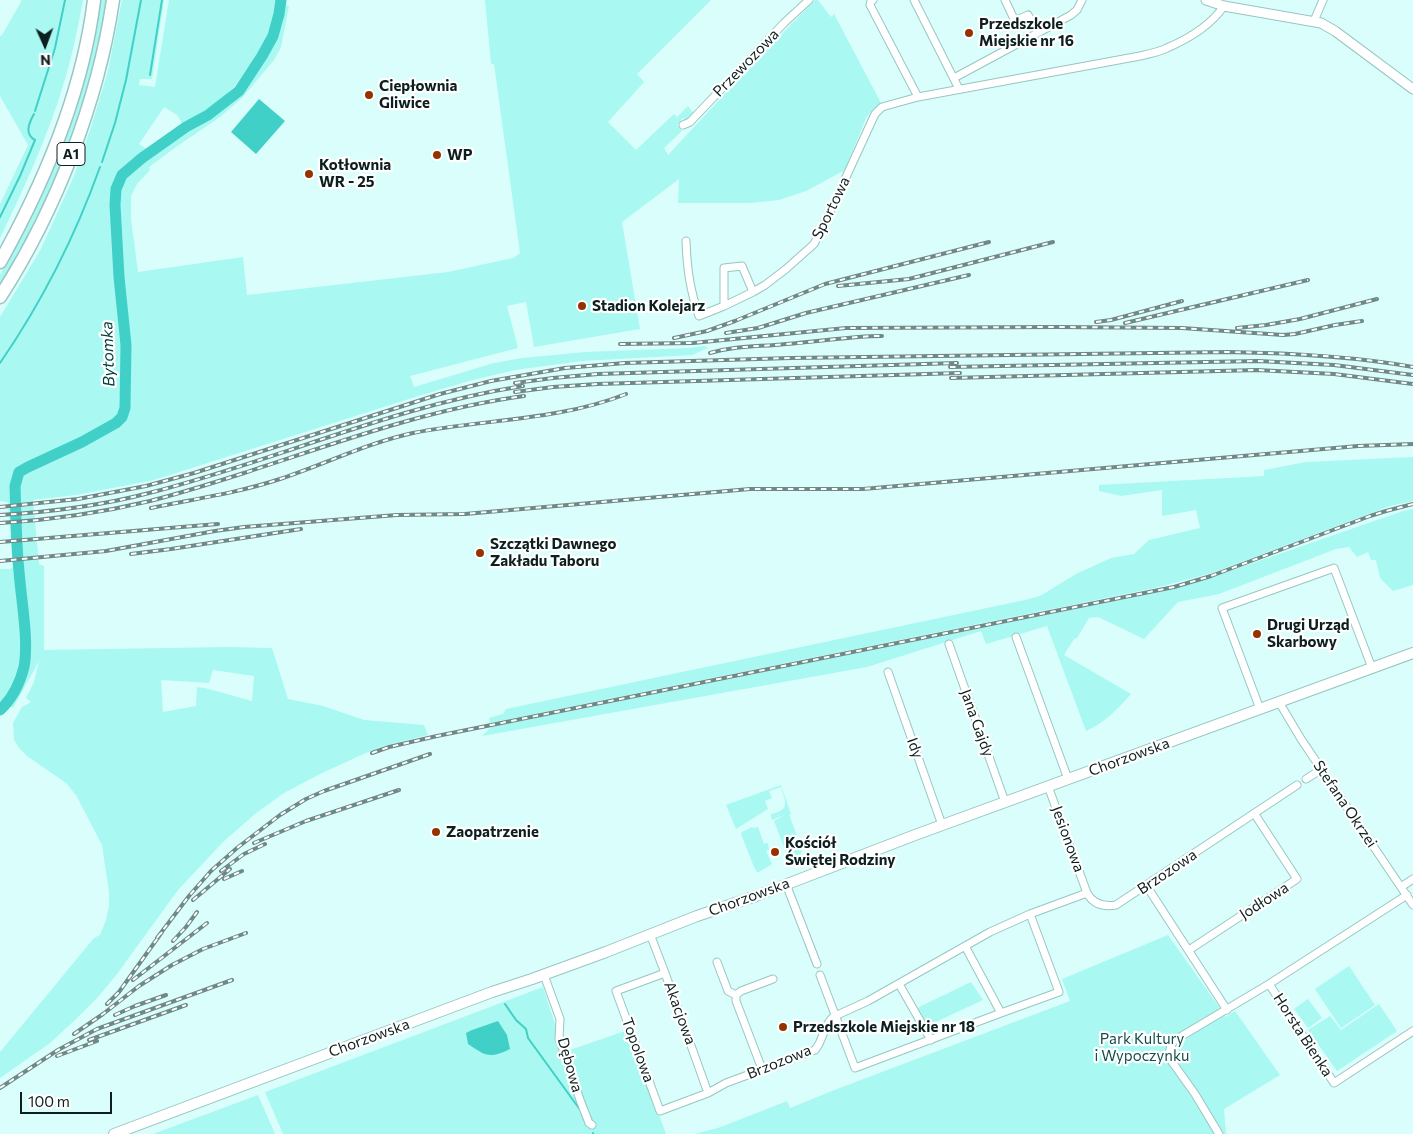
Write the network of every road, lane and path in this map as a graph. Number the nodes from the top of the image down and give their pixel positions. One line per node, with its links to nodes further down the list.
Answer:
1 (94, 0): 19 (highway, A1)
2 (113, 0): 21 (highway, A1)
3 (809, 0): 17 (street, Przewozowa)
4 (873, 0): 16 (street)
5 (914, 0): 13 (street)
6 (1005, 0): 12 (street)
7 (1082, 0): 12 (street)
8 (1206, 0): 10 (street)
9 (1323, 0): 11 (street)
10 (1224, 6): 11 (street); 14 (street, Sportowa)
11 (1314, 21): 15 (street)
12 (1038, 32): 13 (street)
13 (954, 78): 14 (street)
14 (959, 89): 16 (street, Sportowa)
15 (1413, 89)
16 (918, 97): 20 (street, Sportowa)
17 (683, 125)
18 (686, 241): 22 (street, Sportowa)
19 (0, 262)
20 (753, 292): 22 (street, Sportowa); 22 (street)
21 (0, 297)
22 (724, 306)
23 (1016, 637): 31 (street)
24 (949, 644): 35 (street, Jana Gajdy)
25 (1413, 653): 26 (main road, Chorzowska)
26 (1372, 668): 28 (main road, Chorzowska); 29 (street)
27 (888, 672): 37 (street, Idy)
28 (1279, 702): 29 (main road, Chorzowska); 30 (street, Stefana Okrzei)
29 (1260, 709): 31 (main road, Chorzowska)
30 (1322, 769): 32 (street); 41 (street, Stefana Okrzei)
31 (1068, 779): 34 (main road, Chorzowska)
32 (1306, 780)
33 (1297, 785): 36 (street, Brzozowa)
34 (1048, 786): 35 (main road, Chorzowska); 42 (street, Jesionowa)
35 (1005, 802): 37 (main road, Chorzowska)
36 (1254, 813): 40 (street, Brzozowa); 48 (street, Jodłowa)
37 (942, 825): 39 (main road, Chorzowska)
38 (1413, 878): 41 (street)
39 (786, 884): 46 (main road, Chorzowska); 50 (street)
40 (1146, 885): 42 (street, Brzozowa); 48 (street)
41 (1401, 887): 43 (street, Stefana Okrzei)
42 (1088, 893): 45 (street)
43 (1407, 895): 44 (street, Stefana Okrzei); 56 (street, Horsta Bienka)
44 (1413, 904)
45 (1030, 914): 47 (street); 59 (street)
46 (650, 934): 51 (street, Akacjowa); 53 (main road, Chorzowska)
47 (965, 946): 55 (street); 59 (street)
48 (1189, 950): 58 (street)
49 (717, 962): 57 (street)
50 (817, 964)
51 (666, 973): 64 (street, Akacjowa); 64 (street, Topolowa)
52 (820, 974): 60 (street)
53 (544, 975): 65 (street, Dębowa); 66 (main road, Chorzowska)
54 (773, 979): 57 (street)
55 (899, 984): 60 (street); 62 (street)
56 (1269, 984): 58 (street, Horsta Bienka); 61 (street, Horsta Bienka)
57 (736, 995): 63 (street)
58 (1227, 1010): 67 (street, Horsta Bienka)
59 (1001, 1013): 62 (street)
60 (835, 1016): 62 (street); 63 (street, Brzozowa)
61 (1413, 1031)
62 (931, 1040)
63 (762, 1069): 64 (street, Brzozowa)
64 (708, 1093)
65 (592, 1125)
66 (114, 1134)
67 (1219, 1134)

